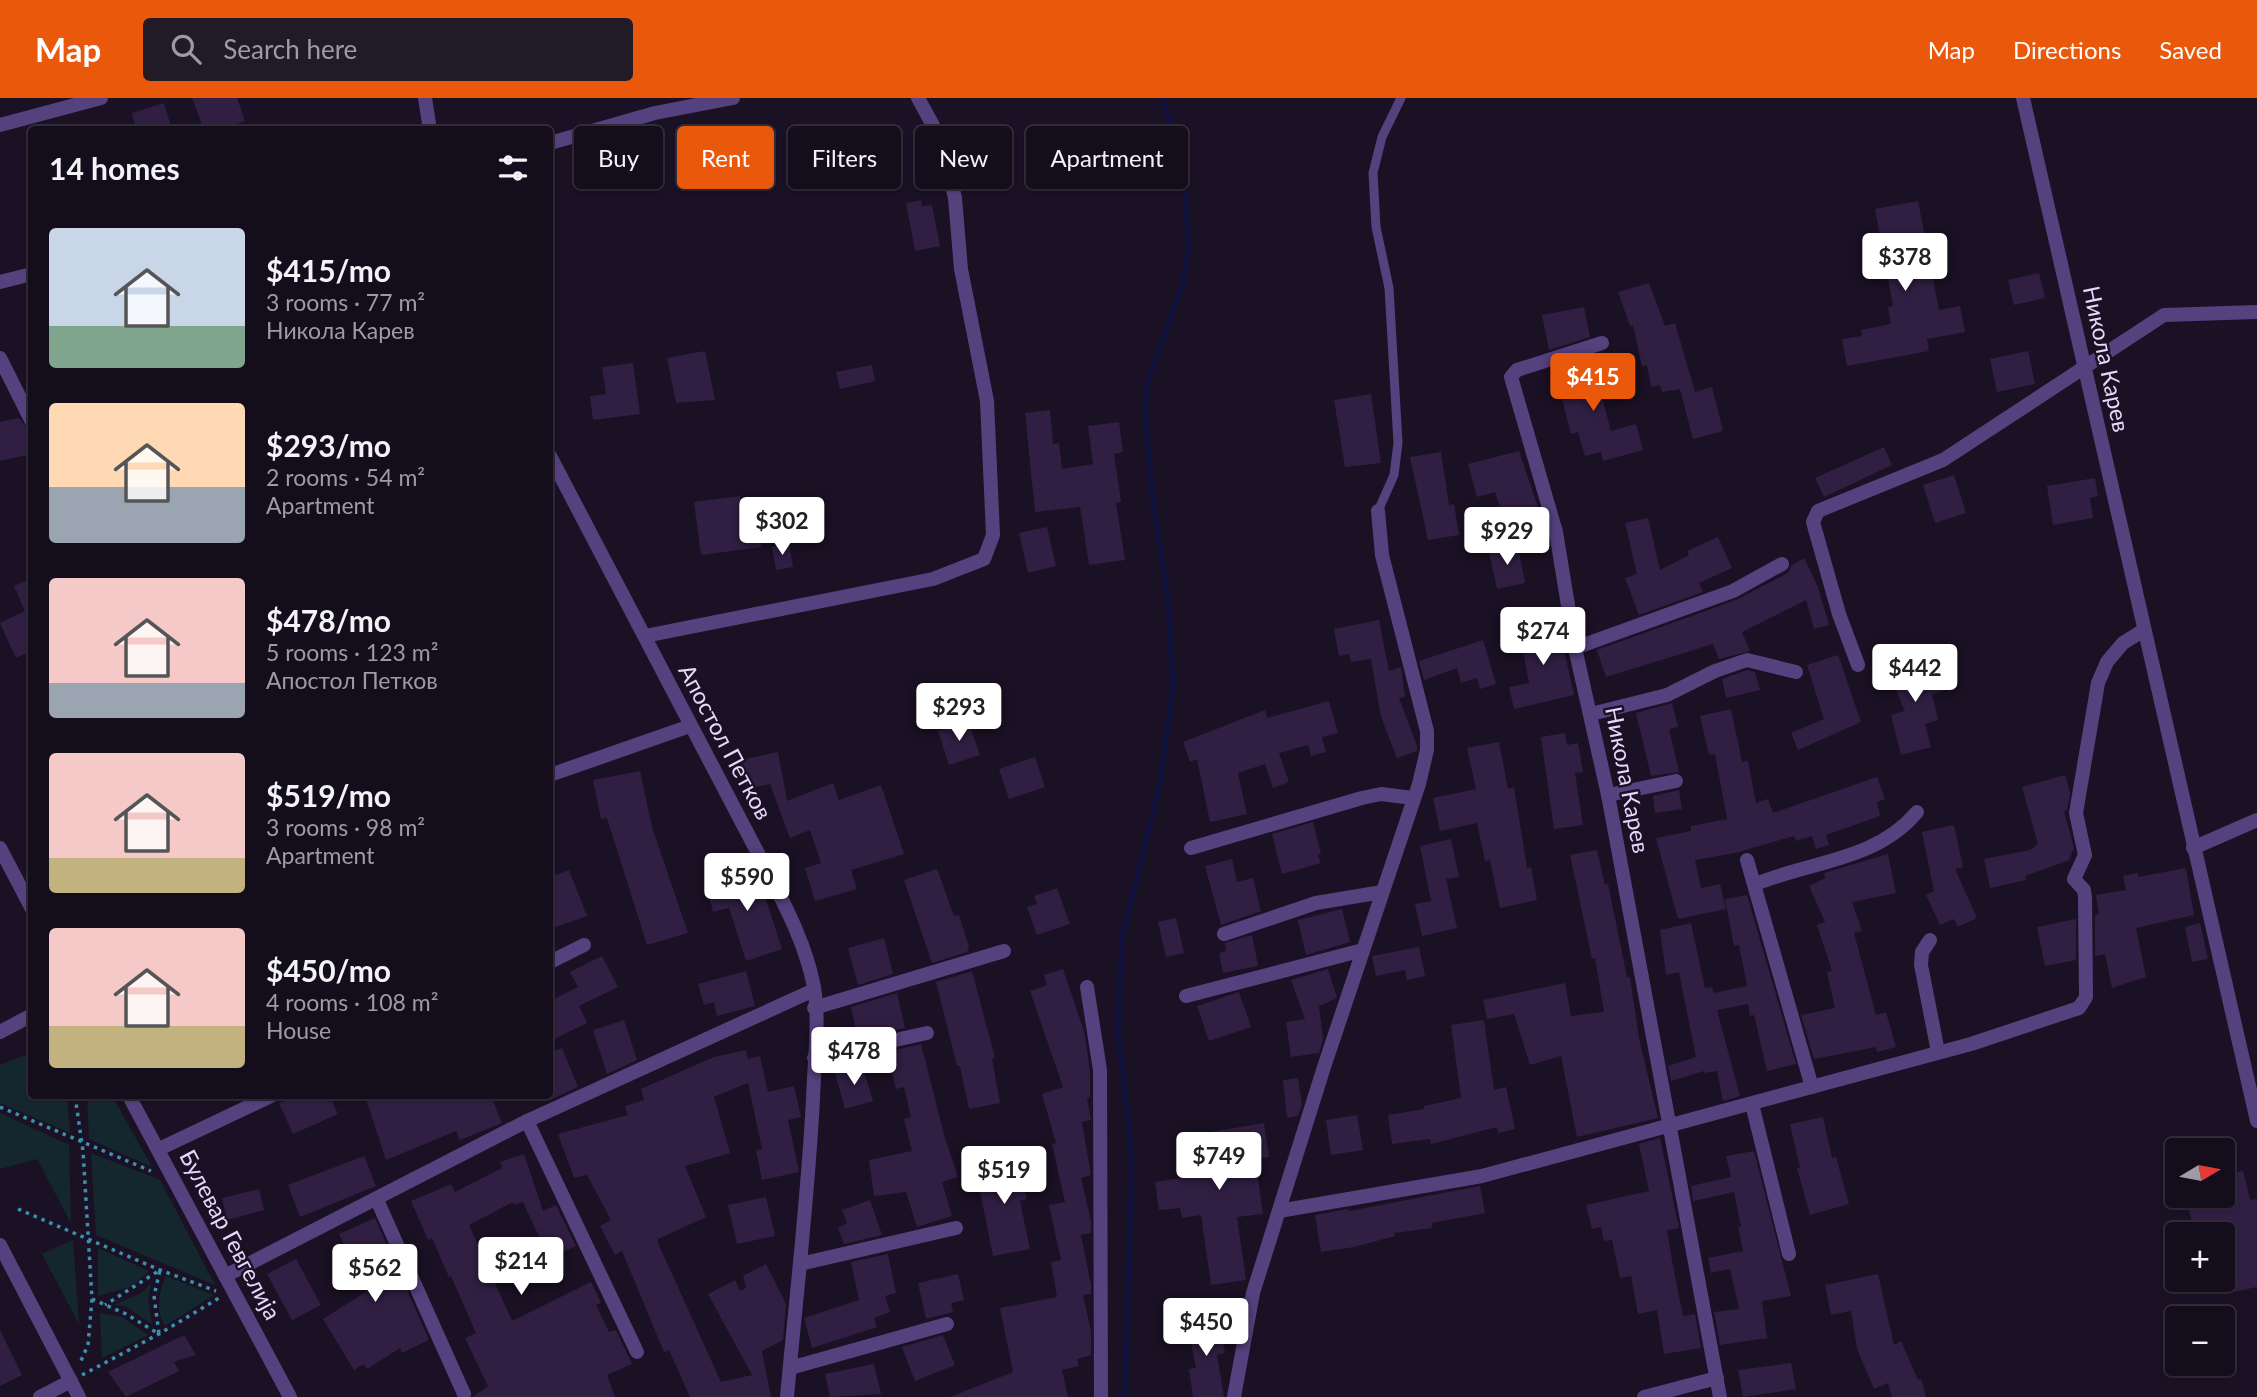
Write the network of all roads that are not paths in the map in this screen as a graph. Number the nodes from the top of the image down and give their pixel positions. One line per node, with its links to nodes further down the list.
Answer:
1 (101, 98): 7 (street)
2 (425, 98): 8 (street)
3 (733, 98): 9 (street)
4 (918, 98): 21 (street)
5 (1401, 98): 18 (lane)
6 (2023, 98): 15 (street, Никола Карев)
7 (0, 125)
8 (429, 126)
9 (553, 142)
10 (28, 275): 11 (street)
11 (0, 282)
12 (2257, 312): 15 (street)
13 (1602, 343): 22 (street, Никола Карев)
14 (0, 358): 16 (street)
15 (2084, 369): 20 (street, Никола Карев); 23 (street)
16 (28, 414)
17 (553, 462): 21 (street, Апостол Петков)
18 (1378, 511): 30 (street)
19 (1782, 564): 22 (street)
20 (2144, 630): 35 (street, Никола Карев); 53 (street)
21 (645, 636): 26 (street, Апостол Петков)
22 (1575, 648): 25 (street, Никола Карев)
23 (1858, 665)
24 (1796, 672): 25 (street)
25 (1591, 714): 29 (street, Никола Карев)
26 (690, 726): 27 (street); 47 (street, Апостол Петков)
27 (553, 774)
28 (1676, 781): 29 (street)
29 (1608, 794): 61 (street, Никола Карев)
30 (1413, 798): 34 (street); 38 (street)
31 (1916, 812): 37 (street)
32 (2257, 820): 35 (street)
33 (0, 848): 39 (street)
34 (1191, 848)
35 (2193, 848): 60 (street, Никола Карев)
36 (1747, 860): 37 (street)
37 (1756, 884): 55 (street)
38 (1382, 892): 40 (street); 43 (street)
39 (28, 901)
40 (1224, 934)
41 (1930, 940): 53 (street)
42 (584, 946): 45 (street)
43 (1363, 950): 48 (street); 64 (street)
44 (1004, 951): 49 (street)
45 (553, 961)
46 (1087, 987): 80 (street)
47 (814, 990): 49 (street, Апостол Петков); 59 (street)
48 (1186, 996)
49 (814, 1008): 54 (street, Апостол Петков)
50 (28, 1017): 51 (street)
51 (0, 1031)
52 (927, 1033): 54 (street)
53 (1938, 1052): 55 (street)
54 (814, 1058): 68 (street, Апостол Петков)
55 (1812, 1087): 58 (street)
56 (132, 1099): 62 (street, Булевар Гевгелија)
57 (265, 1099): 62 (street)
58 (1752, 1104): 61 (street); 67 (street)
59 (527, 1121): 63 (street); 71 (street)
60 (2257, 1121)
61 (1669, 1128): 64 (street); 73 (street, Никола Карев)
62 (159, 1149): 69 (street, Булевар Гевгелија)
63 (377, 1200): 69 (street); 75 (street)
64 (1279, 1211): 81 (street)
65 (956, 1228): 68 (street)
66 (0, 1245): 74 (street)
67 (1788, 1254)
68 (800, 1264): 72 (street, Апостол Петков)
69 (225, 1276): 78 (street, Булевар Гевгелија)
70 (947, 1324): 72 (street)
71 (637, 1352)
72 (790, 1368): 79 (street, Апостол Петков)
73 (1717, 1378): 82 (street); 83 (street, Никола Карев)
74 (71, 1381): 76 (street); 77 (street)
75 (464, 1394)
76 (40, 1397)
77 (79, 1397)
78 (290, 1397)
79 (787, 1397)
80 (1101, 1397)
81 (1234, 1397)
82 (1644, 1397)
83 (1720, 1397)

